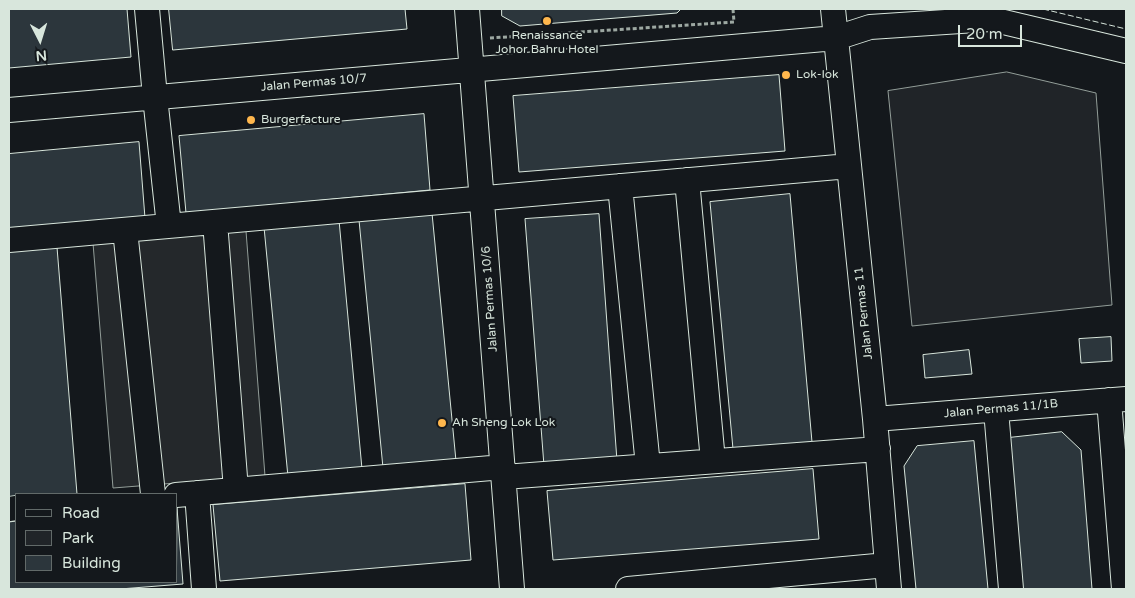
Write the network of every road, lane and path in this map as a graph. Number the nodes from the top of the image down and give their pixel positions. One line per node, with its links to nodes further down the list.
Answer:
1 (147, 9): 9 (street)
2 (467, 9): 6 (street, Jalan Permas 10/6)
3 (733, 9): 6 (path)
4 (833, 9): 5 (street, Jalan Permas 11)
5 (836, 38): 7 (street, Jalan Permas 10/7); 8 (street, Jalan Permas 10/7); 11 (street, Jalan Permas 11)
6 (470, 40): 8 (street, Jalan Permas 10/6)
7 (1126, 51)
8 (473, 70): 9 (street, Jalan Permas 10/7); 14 (street, Jalan Permas 10/6)
9 (155, 97): 10 (street, Jalan Permas 10/7); 16 (street)
10 (9, 110)
11 (849, 166): 12 (street); 21 (street, Jalan Permas 11)
12 (687, 180): 13 (street); 23 (street)
13 (620, 186): 14 (street); 24 (street)
14 (482, 199): 15 (street); 25 (street, Jalan Permas 10/6)
15 (215, 222): 16 (street); 26 (street)
16 (169, 226): 17 (street)
17 (125, 230): 18 (street); 27 (street)
18 (9, 240)
19 (1118, 400): 20 (street, Jalan Permas 11/1B); 35 (street)
20 (996, 410): 21 (street, Jalan Permas 11/1B); 34 (street)
21 (875, 420): 22 (street, Jalan Permas 11)
22 (878, 449): 23 (street); 29 (street, Jalan Permas 11)
23 (713, 461): 24 (street)
24 (648, 466): 25 (street)
25 (503, 472): 26 (street); 31 (street, Jalan Permas 10/6)
26 (236, 490): 28 (street)
27 (153, 493)
28 (186, 494): 30 (street)
29 (887, 565): 32 (street); 33 (street, Jalan Permas 11)
30 (204, 589)
31 (512, 589)
32 (628, 589)
33 (889, 589)
34 (1011, 589)
35 (1124, 589)

